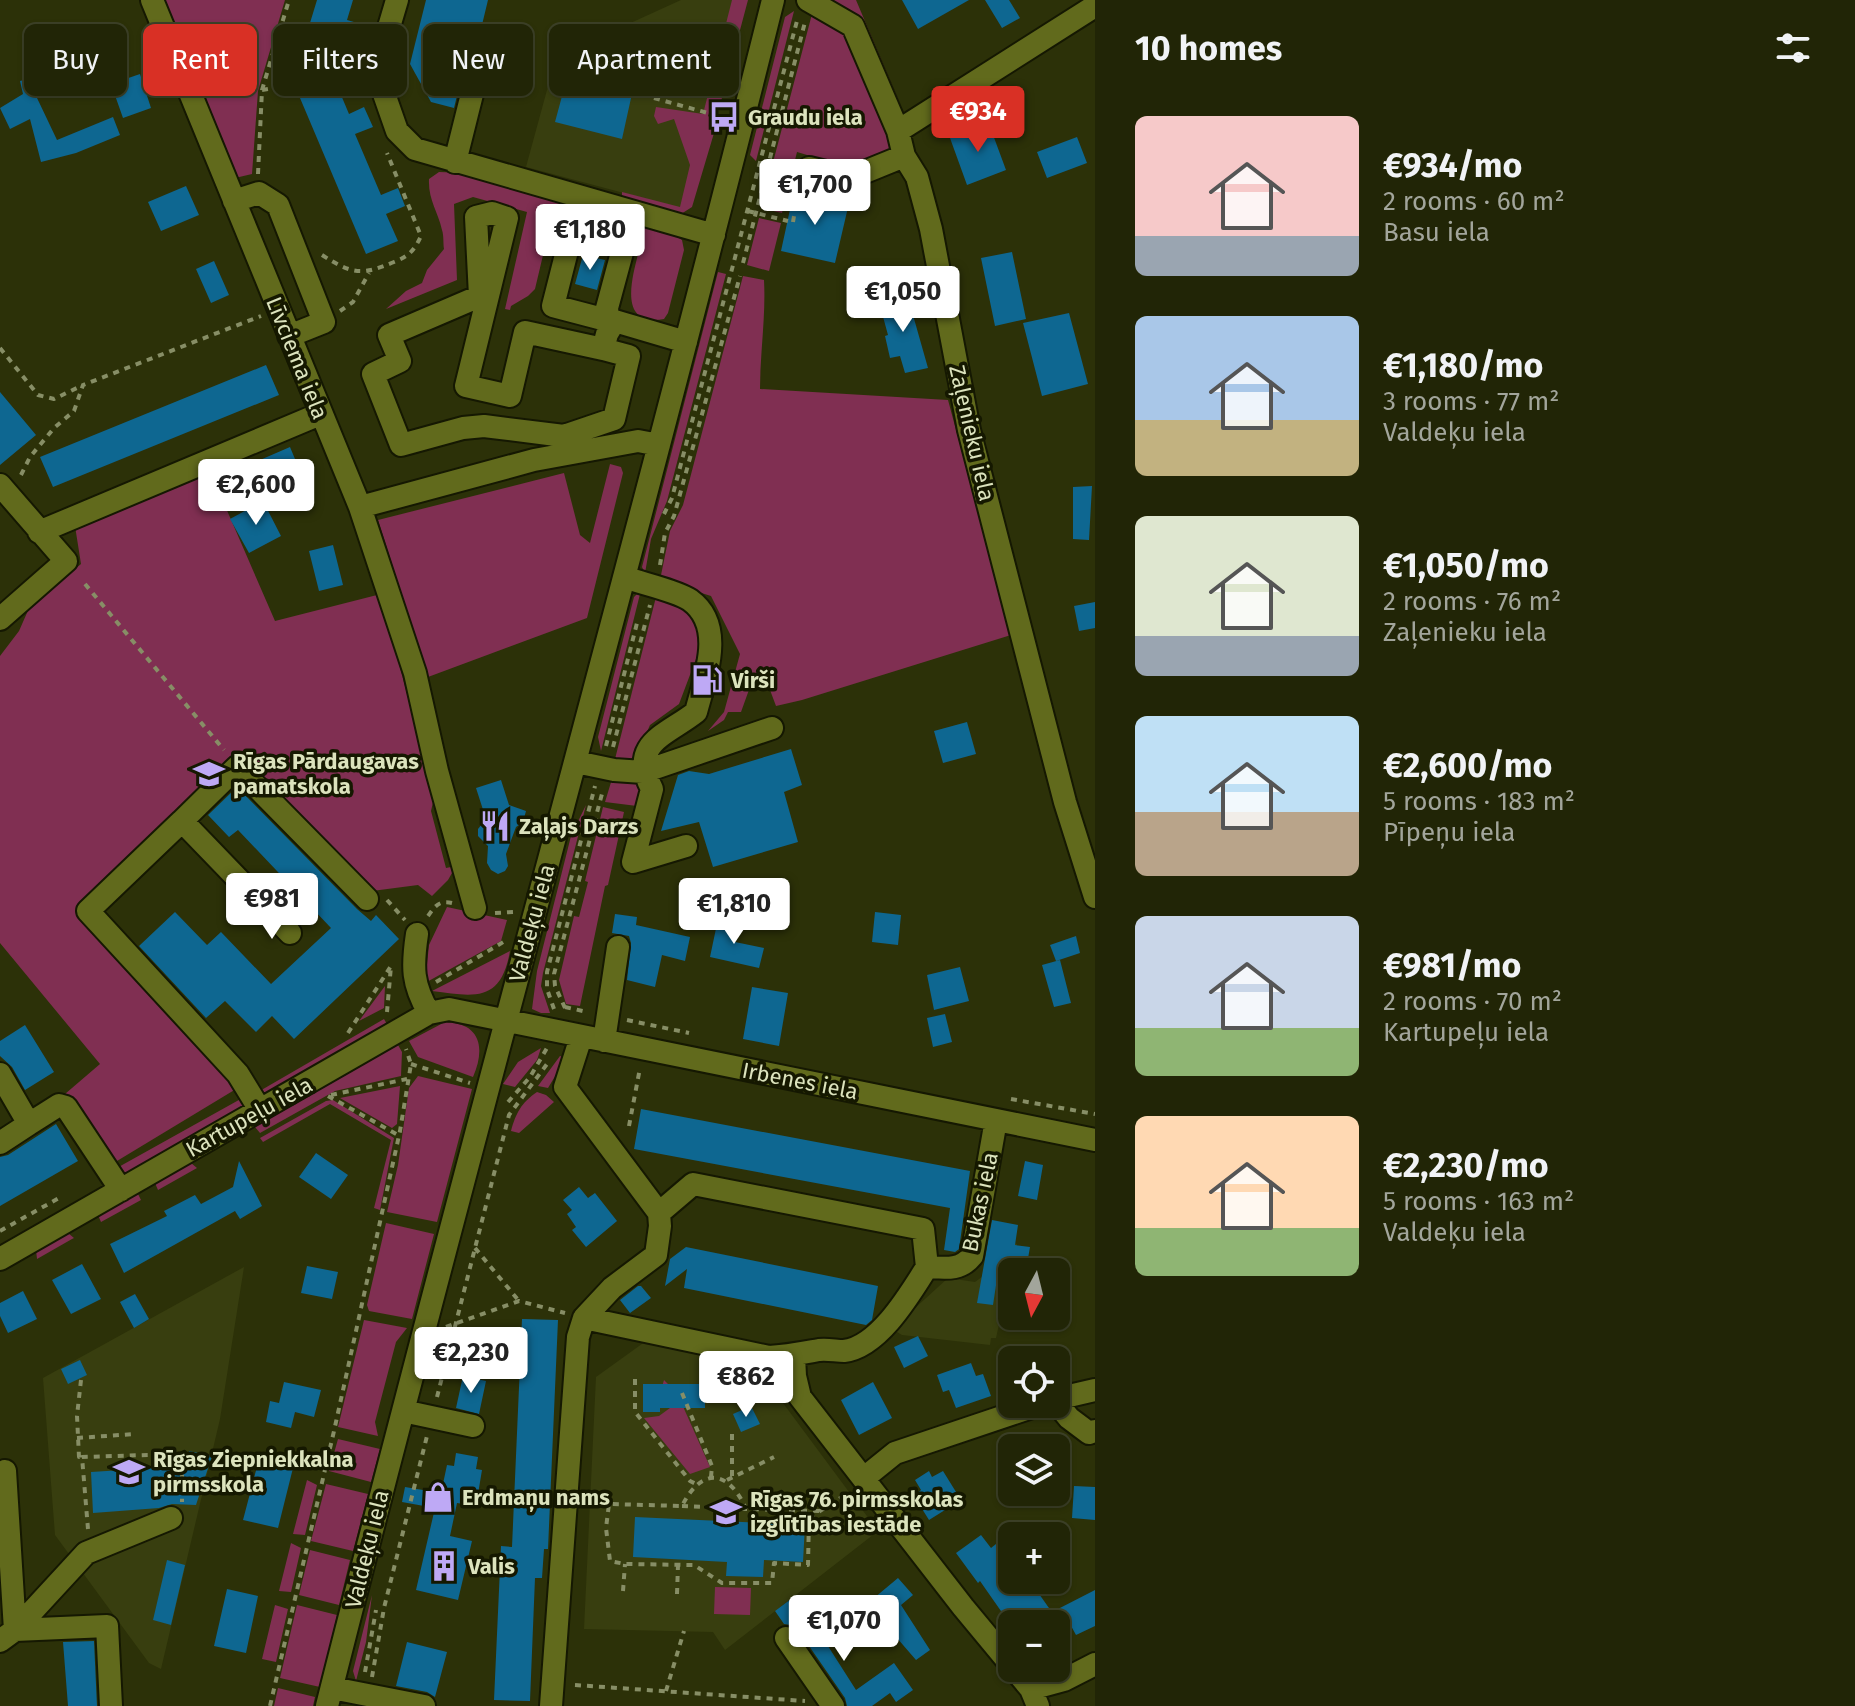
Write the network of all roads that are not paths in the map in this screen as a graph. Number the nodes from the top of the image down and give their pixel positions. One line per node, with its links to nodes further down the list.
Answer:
1 (152, 0): 11 (street, Līvciema iela)
2 (397, 0): 9 (street)
3 (773, 0): 12 (street, Valdeķu iela)
4 (1095, 6): 7 (street)
5 (805, 8): 7 (street, Zaļenieku iela)
6 (472, 96): 9 (street)
7 (898, 131): 8 (street, Zaļenieku iela)
8 (904, 156): 10 (street); 28 (street, Zaļenieku iela)
9 (455, 162): 12 (street)
10 (809, 168)
11 (234, 201): 13 (street, Līvciema iela); 13 (street)
12 (714, 235): 14 (street, Valdeķu iela)
13 (289, 336): 16 (street, Līvciema iela)
14 (686, 342): 15 (street); 17 (street, Valdeķu iela)
15 (603, 349): 15 (street)
16 (320, 414): 19 (street, Līvciema iela); 20 (street)
17 (659, 445): 19 (street); 21 (street, Valdeķu iela)
18 (5, 477): 20 (street)
19 (360, 507): 30 (street, Līvciema iela)
20 (39, 532): 22 (street)
21 (624, 577): 24 (street, Valdeķu iela); 25 (street)
22 (0, 619)
23 (772, 728): 25 (street)
24 (576, 762): 25 (street); 35 (street, Valdeķu iela)
25 (643, 772): 27 (street)
26 (182, 821): 29 (street); 31 (street); 39 (street)
27 (686, 846)
28 (1095, 897)
29 (367, 899)
30 (475, 908)
31 (290, 933)
32 (417, 934): 34 (street)
33 (618, 947): 37 (street)
34 (429, 1013): 35 (street, Kartupeļu iela); 39 (street, Kartupeļu iela)
35 (506, 1020): 36 (street, Irbenes iela); 52 (street, Valdeķu iela)
36 (581, 1037): 37 (street, Irbenes iela); 45 (street)
37 (604, 1041): 40 (street, Irbenes iela)
38 (0, 1074): 41 (street)
39 (260, 1110): 44 (street, Kartupeļu iela)
40 (996, 1120): 42 (street, Irbenes iela); 47 (street, Bukas iela)
41 (29, 1124): 43 (street); 44 (street)
42 (1095, 1140)
43 (0, 1143)
44 (121, 1190): 46 (street, Kartupeļu iela)
45 (659, 1213): 47 (street); 48 (street)
46 (0, 1259)
47 (927, 1267): 49 (street)
48 (584, 1318): 49 (street); 68 (street)
49 (794, 1356): 58 (street)
50 (1095, 1390): 51 (street)
51 (1070, 1397)
52 (403, 1411): 55 (street); 63 (street, Valdeķu iela)
53 (1070, 1416): 56 (street)
54 (999, 1418): 58 (street)
55 (473, 1426)
56 (1095, 1431)
57 (5, 1471): 60 (street)
58 (866, 1481): 64 (street)
59 (171, 1518): 60 (street)
60 (7, 1636): 66 (street)
61 (786, 1638): 65 (street)
62 (1095, 1664): 64 (street)
63 (329, 1697): 67 (street)
64 (1034, 1698)
65 (832, 1705)
66 (111, 1706)
67 (424, 1706)
68 (551, 1706)

